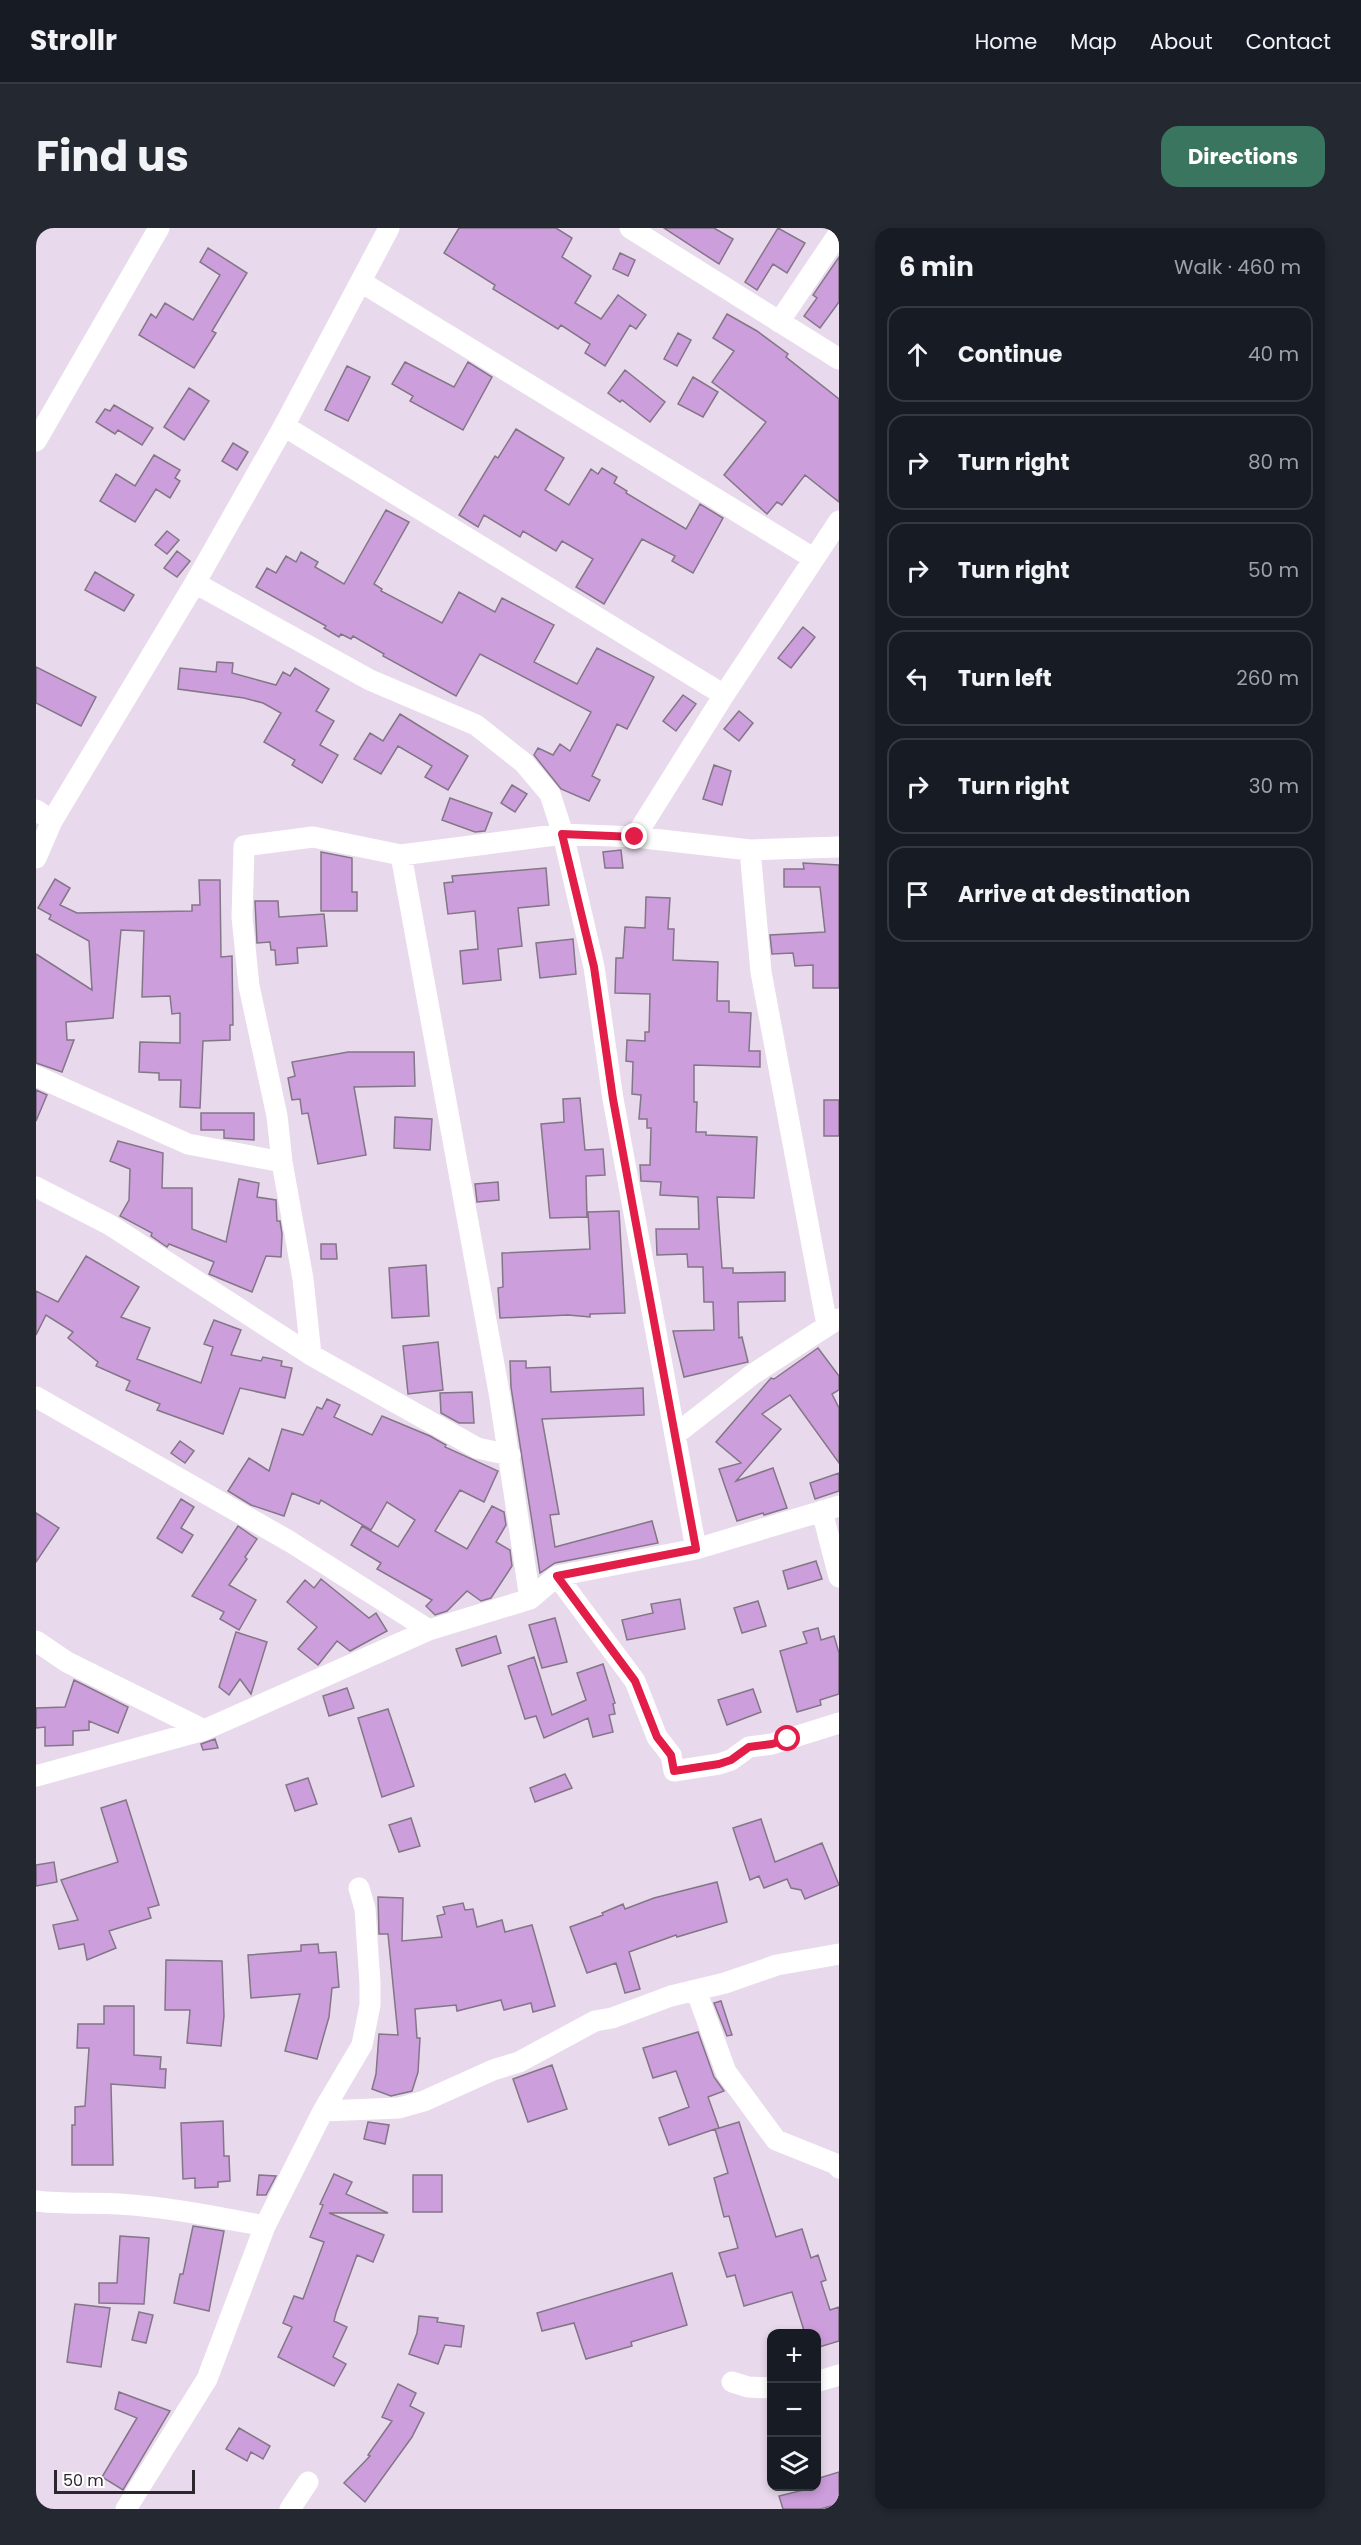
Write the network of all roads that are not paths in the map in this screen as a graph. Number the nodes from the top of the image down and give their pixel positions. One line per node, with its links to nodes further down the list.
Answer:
1 (159, 228): 9 (street)
2 (389, 228): 5 (street)
3 (630, 228): 6 (street)
4 (839, 233): 6 (street)
5 (361, 282): 8 (street); 11 (street)
6 (779, 322): 7 (street)
7 (839, 359)
8 (284, 426): 12 (street); 13 (street)
9 (36, 441)
10 (839, 521): 11 (street)
11 (813, 558): 13 (street)
12 (195, 583): 14 (street); 15 (street)
13 (724, 695): 16 (street)
14 (44, 816): 20 (street)
15 (562, 834): 16 (street); 19 (street); 27 (street)
16 (635, 837): 18 (street)
17 (836, 843): 18 (street)
18 (750, 850): 24 (street)
19 (401, 855): 22 (street); 28 (street)
20 (36, 858)
21 (36, 1076): 22 (street)
22 (282, 1162): 25 (street)
23 (36, 1187): 25 (street)
24 (833, 1322): 27 (street)
25 (311, 1355): 28 (street)
26 (36, 1397): 34 (street)
27 (676, 1434): 30 (street)
28 (510, 1455): 33 (street)
29 (831, 1508): 30 (street); 32 (street)
30 (696, 1549): 31 (street)
31 (557, 1576): 33 (street); 36 (street)
32 (839, 1577)
33 (530, 1599): 34 (street)
34 (429, 1630): 37 (street)
35 (36, 1641): 37 (street)
36 (839, 1723)
37 (204, 1730): 38 (street)
38 (36, 1776)
39 (358, 1888): 42 (street)
40 (839, 1954): 41 (street)
41 (696, 1990): 42 (street); 43 (street)
42 (323, 2111): 45 (street)
43 (839, 2168)
44 (36, 2200): 45 (street)
45 (265, 2226): 51 (street)
46 (839, 2375): 47 (street)
47 (821, 2380)
48 (732, 2382): 49 (street)
49 (767, 2388)
50 (308, 2482): 52 (street)
51 (126, 2509)
52 (290, 2509)

